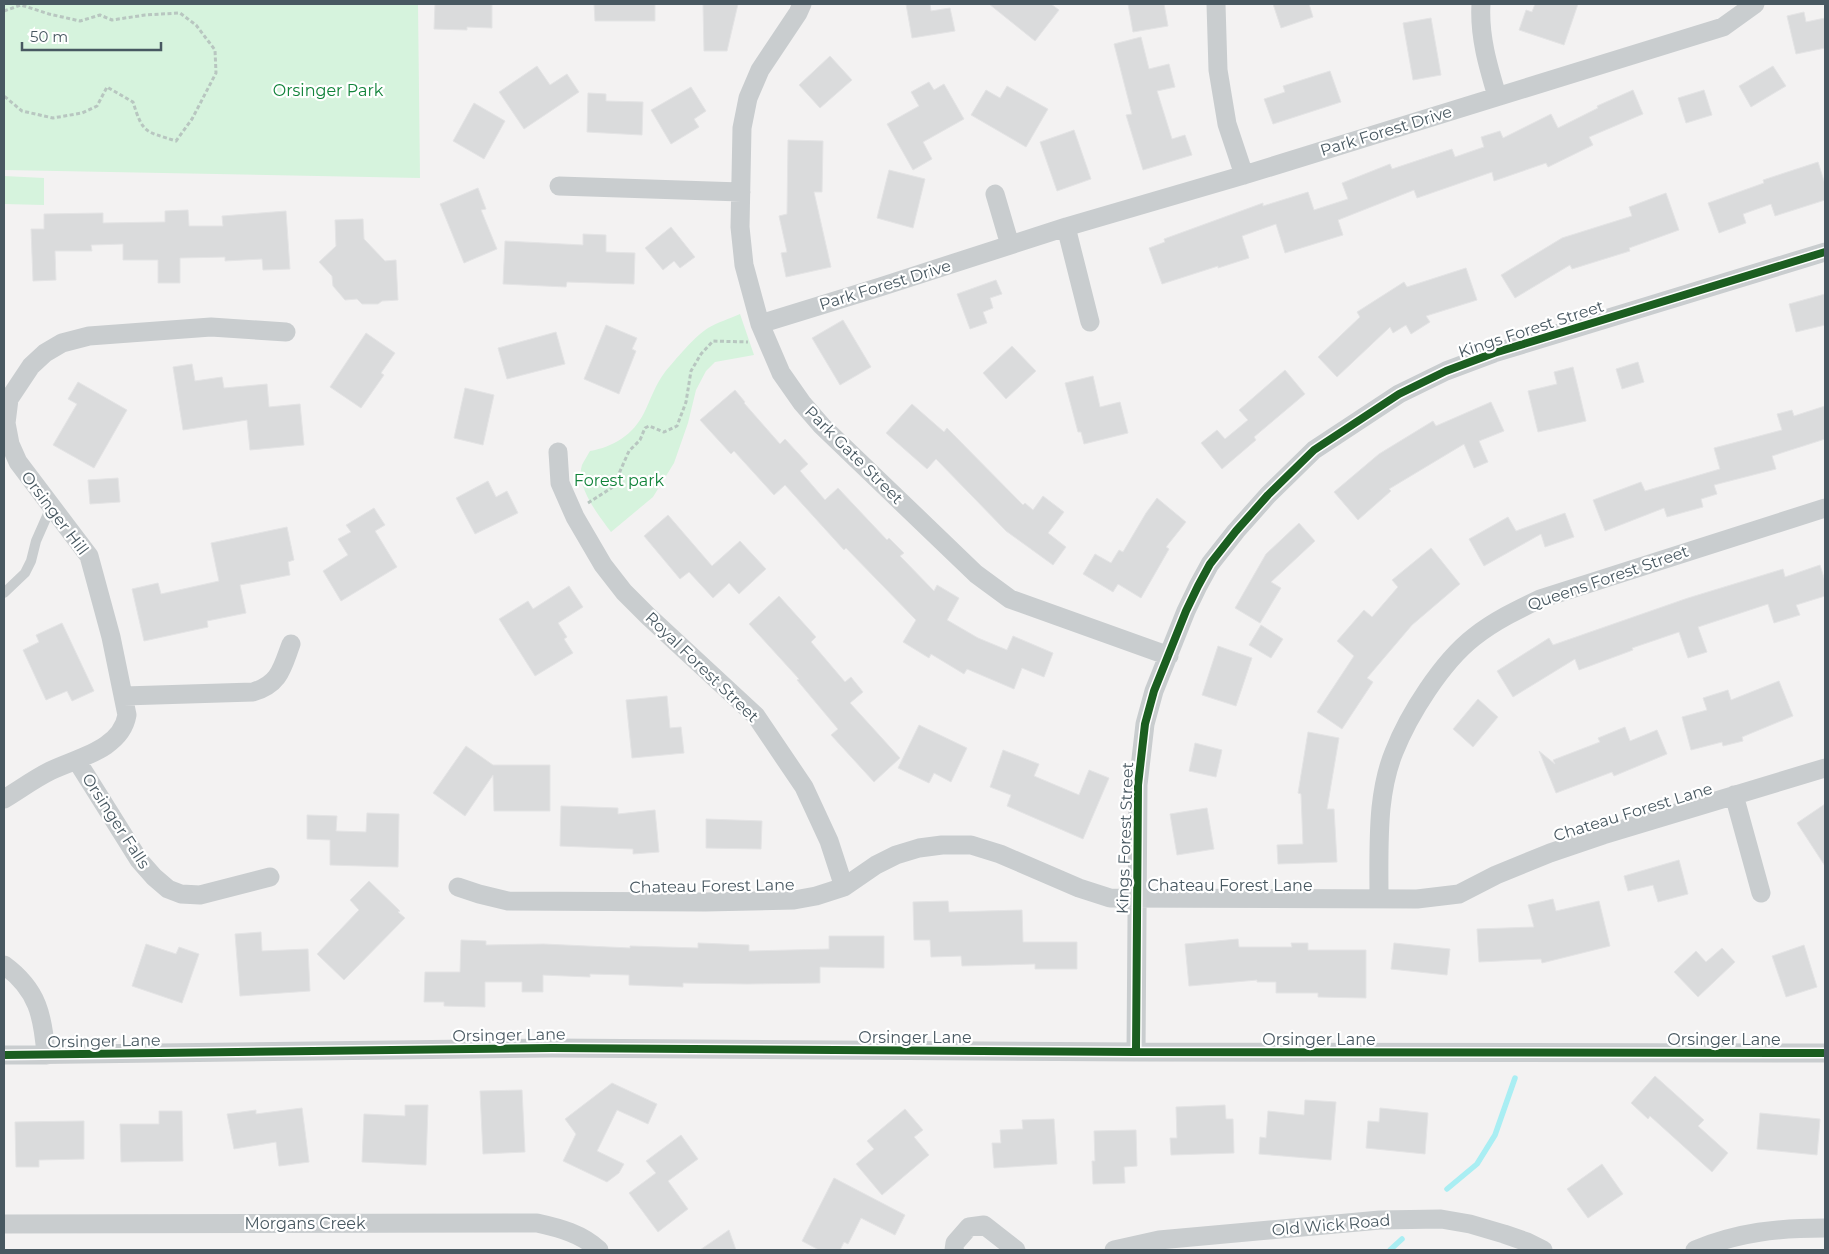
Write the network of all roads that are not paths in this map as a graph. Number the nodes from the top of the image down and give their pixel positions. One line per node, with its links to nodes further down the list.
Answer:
1 (802, 4): 8 (street, Park Gate Street)
2 (1216, 4): 6 (street)
3 (1481, 4): 5 (street)
4 (1756, 4): 5 (street, Park Forest Drive)
5 (1497, 96): 6 (street, Park Forest Drive)
6 (1244, 175): 10 (street, Park Forest Drive)
7 (559, 186): 8 (street)
8 (741, 192): 14 (street, Park Gate Street)
9 (995, 194): 11 (street)
10 (1066, 227): 11 (street, Park Forest Drive); 13 (street)
11 (1010, 245): 14 (street, Park Forest Drive)
12 (1825, 252): 21 (street, Kings Forest Street)
13 (1090, 322)
14 (760, 324): 21 (street, Park Gate Street)
15 (286, 332): 17 (street, Orsinger Hill)
16 (558, 452): 29 (street, Royal Forest Street)
17 (51, 507): 19 (lane); 22 (street, Orsinger Hill)
18 (1825, 508): 32 (street, Queens Forest Street)
19 (4, 593)
20 (291, 644): 22 (street)
21 (1169, 656): 31 (street, Kings Forest Street)
22 (124, 696): 23 (street, Orsinger Hill)
23 (77, 761): 26 (street, Orsinger Hill); 27 (street, Orsinger Falls)
24 (1825, 768): 25 (street, Chateau Forest Lane)
25 (1734, 795): 30 (street); 32 (street, Chateau Forest Lane)
26 (4, 799)
27 (270, 876)
28 (458, 887): 29 (street, Chateau Forest Lane)
29 (844, 887): 31 (street, Chateau Forest Lane)
30 (1761, 893)
31 (1136, 898): 32 (street, Chateau Forest Lane); 34 (street, Kings Forest Street)
32 (1378, 899)
33 (4, 966): 37 (street)
34 (1136, 1052): 35 (street, Orsinger Lane); 37 (street, Orsinger Lane)
35 (1825, 1053)
36 (4, 1055): 37 (street, Orsinger Lane)
37 (46, 1055)
38 (4, 1224): 40 (street, Morgans Creek)
39 (1825, 1228): 45 (street)
40 (599, 1250)
41 (954, 1250): 42 (street)
42 (1016, 1250)
43 (1114, 1250): 44 (street, Old Wick Road)
44 (1543, 1250)
45 (1695, 1250)

